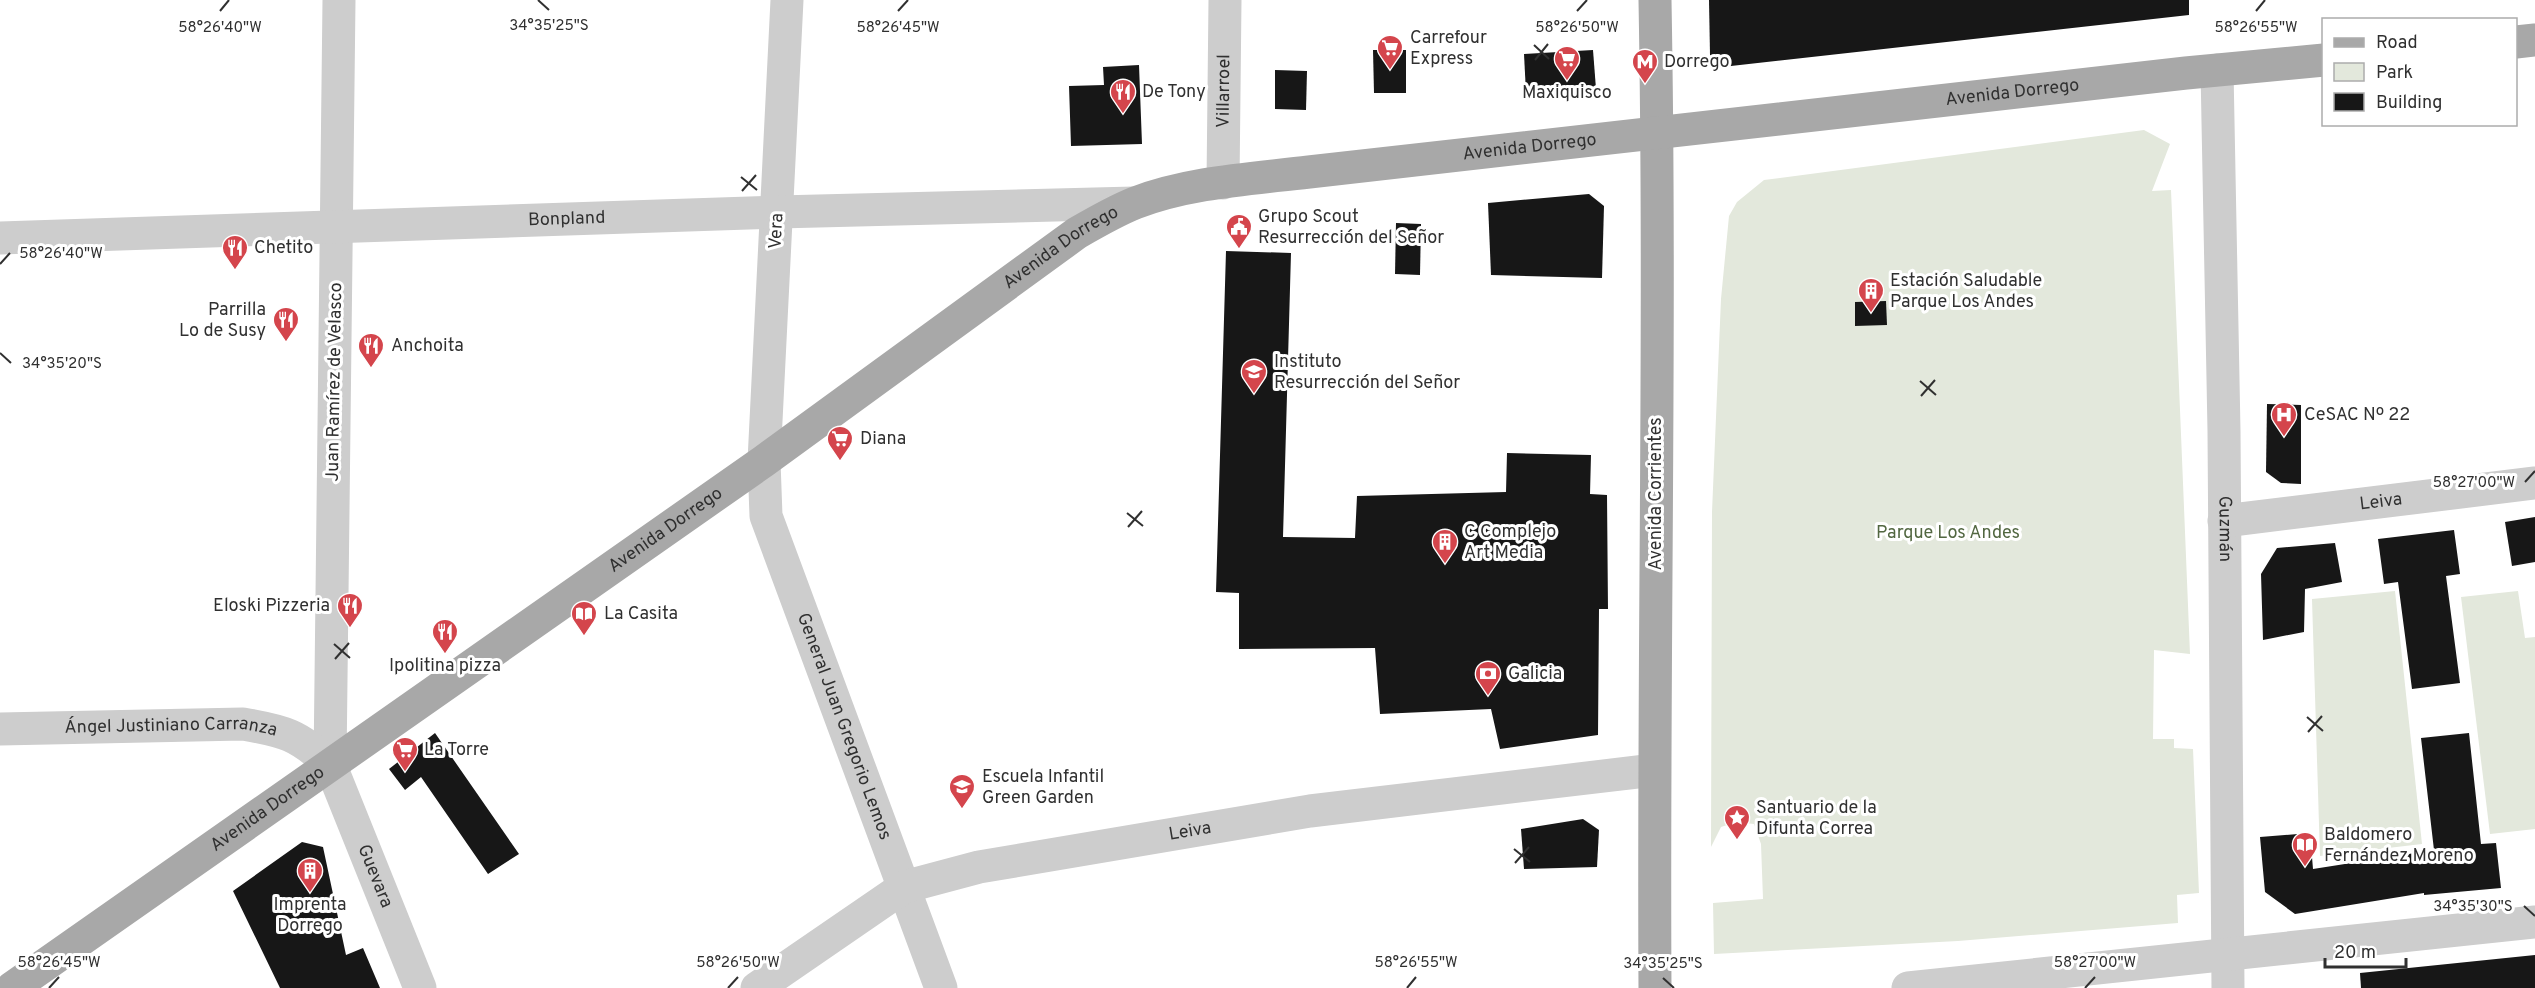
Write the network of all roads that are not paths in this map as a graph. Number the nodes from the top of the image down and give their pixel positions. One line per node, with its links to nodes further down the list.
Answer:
1 (339, 0): 13 (street, Juan Ramírez de Velasco)
2 (787, 0): 12 (street, Vera)
3 (1225, 0): 10 (street, Villarroel)
4 (1655, 0): 9 (main road, Avenida Corrientes)
5 (2535, 40): 6 (main road)
6 (2517, 42)
7 (2322, 60): 8 (main road, Avenida Dorrego)
8 (2217, 70): 9 (main road, Avenida Dorrego); 17 (street, Guzmán)
9 (1658, 133): 10 (main road, Avenida Dorrego); 20 (main road, Avenida Corrientes)
10 (1223, 183): 11 (main road, Avenida Dorrego)
11 (1134, 203): 12 (street, Bonpland); 15 (main road, Avenida Dorrego)
12 (778, 212): 13 (street, Bonpland); 15 (street, Vera)
13 (337, 228): 14 (street, Bonpland); 19 (street, Juan Ramírez de Velasco)
14 (0, 238)
15 (764, 461): 19 (main road, Avenida Dorrego); 21 (street, General Juan Gregorio Lemos)
16 (2535, 483): 17 (street, Leiva)
17 (2224, 521): 23 (street, Guzmán)
18 (0, 729): 19 (street, Ángel Justiniano Carranza)
19 (330, 764): 24 (main road, Avenida Dorrego); 25 (street, Guevara)
20 (1654, 770): 21 (street, Leiva); 28 (main road, Avenida Corrientes)
21 (904, 887): 26 (street, Leiva); 27 (street, General Juan Gregorio Lemos)
22 (2535, 922): 23 (street)
23 (2228, 954): 29 (street); 30 (street, Guzmán)
24 (12, 988)
25 (420, 988)
26 (757, 988)
27 (941, 988)
28 (1655, 988)
29 (1908, 988)
30 (2228, 988)

